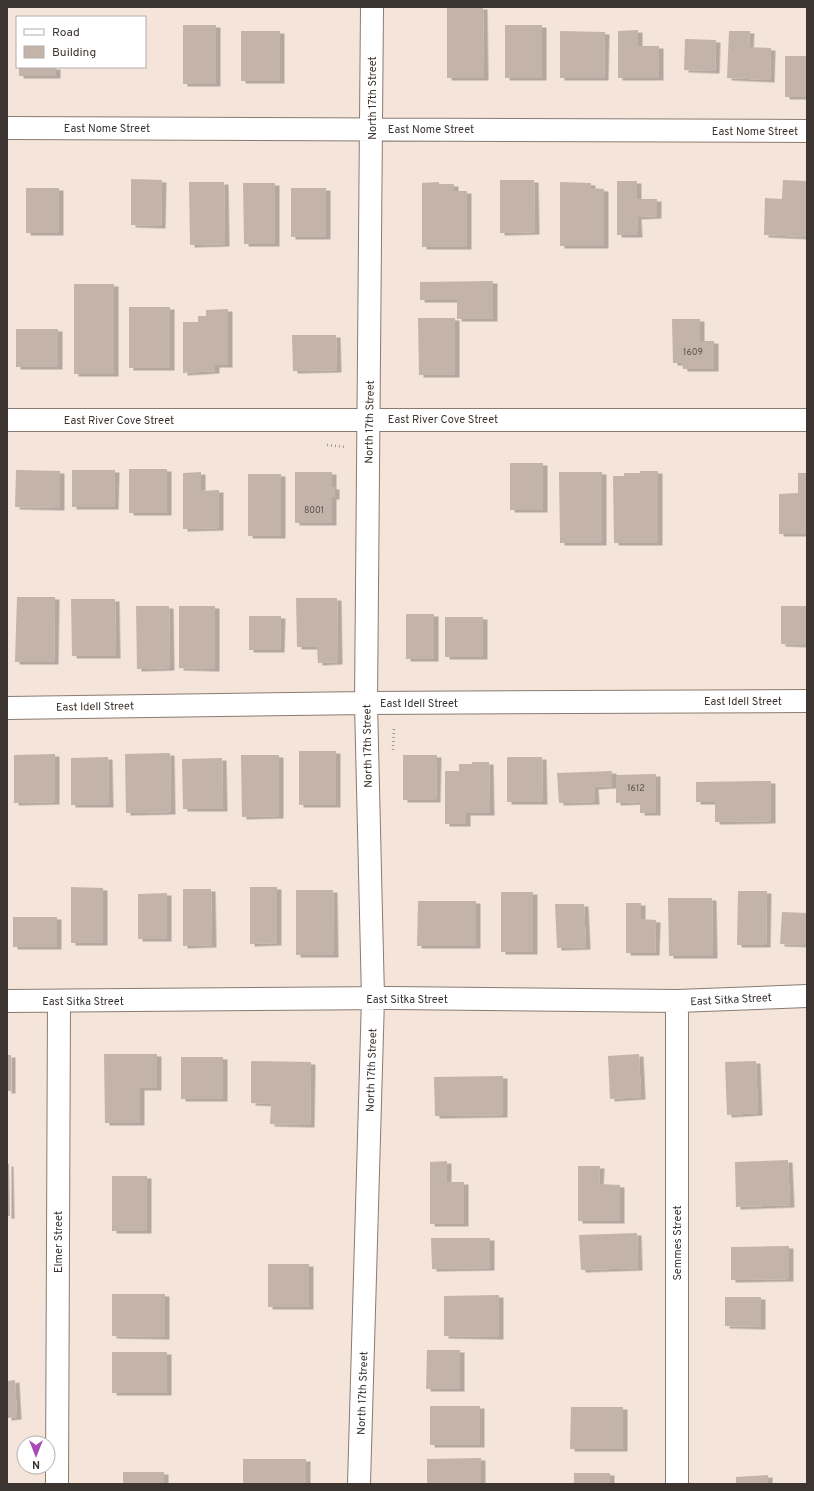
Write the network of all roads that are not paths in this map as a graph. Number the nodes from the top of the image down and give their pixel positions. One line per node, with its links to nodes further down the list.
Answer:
1 (372, 7): 3 (street, North 17th Street)
2 (7, 128): 3 (street, East Nome Street)
3 (372, 129): 4 (street, East Nome Street); 5 (street, North 17th Street)
4 (807, 131)
5 (369, 419): 6 (street, East River Cove Street); 7 (street, East River Cove Street); 9 (street, North 17th Street)
6 (7, 420)
7 (807, 420)
8 (807, 701): 9 (street, East Idell Street)
9 (366, 703): 10 (street, East Idell Street); 12 (street, North 17th Street)
10 (7, 708)
11 (807, 996): 15 (street, East Sitka Street)
12 (373, 998): 14 (street, East Sitka Street); 15 (street, East Sitka Street); 17 (street, North 17th Street)
13 (7, 1001): 14 (street, East Sitka Street)
14 (59, 1001): 16 (street, Elmer Street)
15 (677, 1001): 18 (street, Semmes Street)
16 (57, 1484)
17 (359, 1484)
18 (677, 1484)

